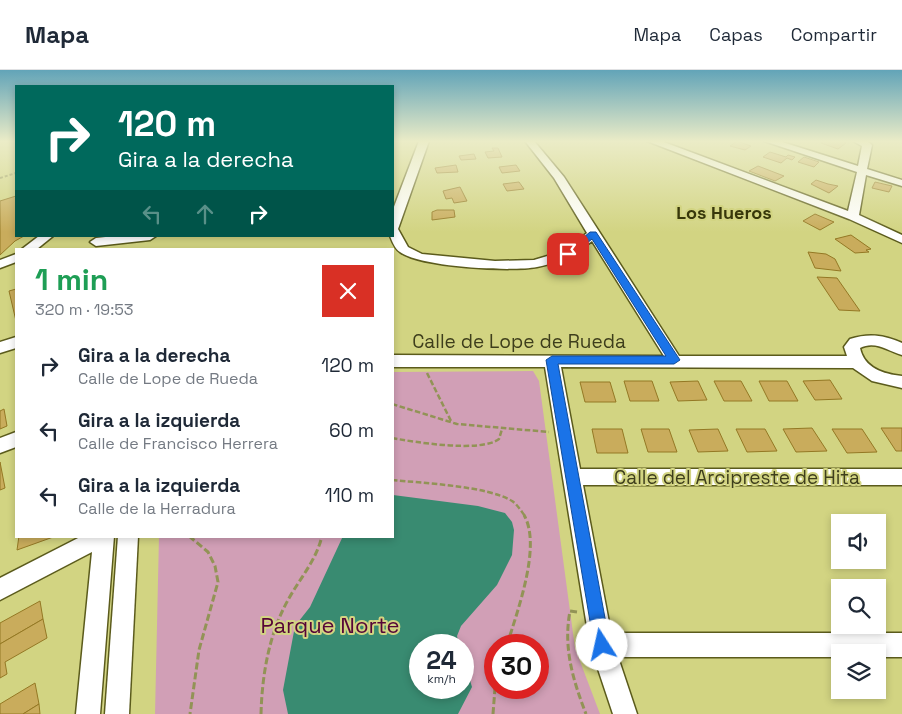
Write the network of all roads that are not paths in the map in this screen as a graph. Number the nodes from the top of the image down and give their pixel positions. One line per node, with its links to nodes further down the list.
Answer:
1 (413, 171): 7 (street)
2 (554, 171): 9 (street)
3 (729, 171): 6 (street)
4 (863, 171): 5 (street); 6 (street)
5 (902, 183)
6 (853, 217): 12 (street)
7 (394, 224)
8 (394, 233): 9 (street)
9 (593, 234): 23 (street)
10 (46, 237): 14 (street)
11 (139, 237): 13 (street)
12 (902, 239)
13 (94, 242)
14 (29, 248)
15 (15, 258): 16 (street)
16 (0, 264)
17 (15, 268): 18 (street)
18 (0, 271)
19 (15, 342): 20 (street)
20 (0, 348)
21 (902, 350): 25 (street)
22 (552, 360): 23 (street, Calle de Lope de Rueda); 24 (street, Calle de Lope de Rueda); 29 (street)
23 (674, 360): 25 (street, Calle de Lope de Rueda)
24 (394, 361)
25 (856, 362): 26 (street)
26 (902, 382)
27 (15, 439): 28 (street)
28 (0, 446)
29 (572, 477): 30 (street, Calle del Arcipreste de Hita); 36 (street)
30 (902, 477)
31 (99, 538): 34 (street)
32 (103, 538): 37 (street)
33 (128, 538): 38 (street)
34 (0, 589)
35 (902, 644): 36 (street)
36 (602, 645): 39 (street)
37 (88, 714)
38 (117, 714)
39 (625, 714)

